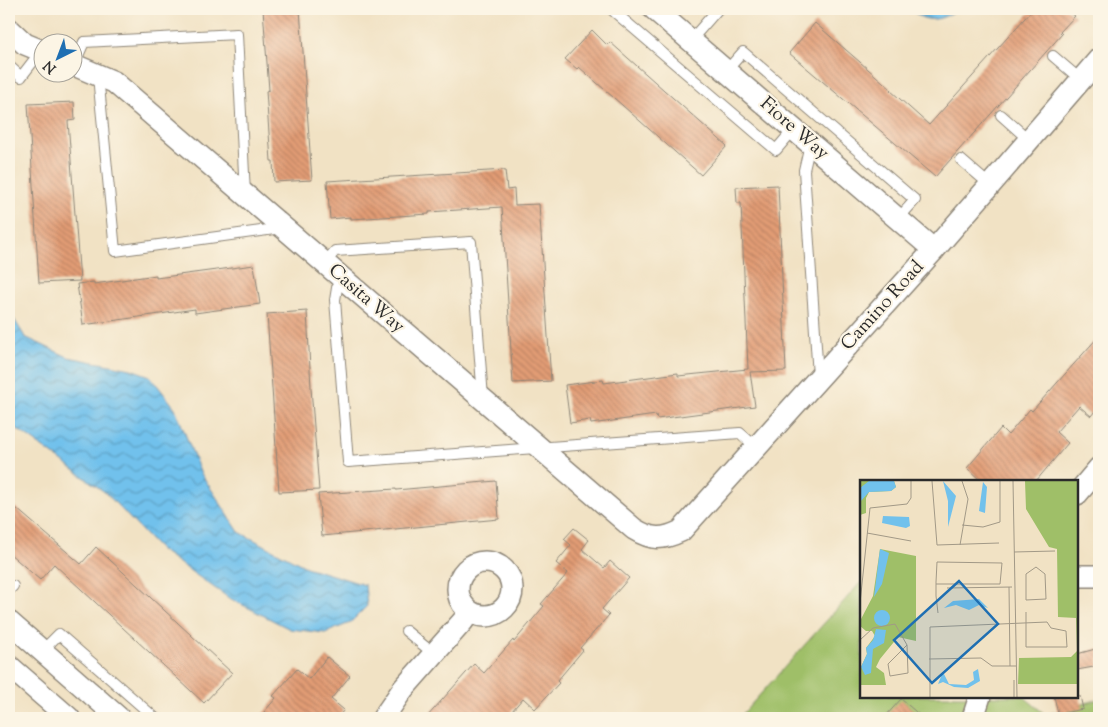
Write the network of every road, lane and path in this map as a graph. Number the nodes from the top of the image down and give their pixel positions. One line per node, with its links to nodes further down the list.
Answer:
1 (611, 9): 17 (lane)
2 (654, 9): 5 (street, Fiore Way)
3 (718, 9): 5 (lane)
4 (9, 29): 7 (street)
5 (690, 40): 13 (street, Fiore Way)
6 (82, 46): 22 (lane)
7 (32, 47)
8 (1053, 56): 15 (lane)
9 (1099, 59): 15 (street, Camino Road)
10 (32, 63): 11 (lane)
11 (9, 66)
12 (82, 69): 14 (street, Casita Way)
13 (726, 71): 17 (street, Fiore Way); 23 (lane)
14 (98, 76): 22 (street, Casita Way); 24 (lane)
15 (1081, 80): 18 (street, Camino Road)
16 (1001, 115): 18 (lane)
17 (794, 129): 19 (street, Fiore Way)
18 (1029, 140): 21 (street, Camino Road)
19 (810, 144): 23 (street, Fiore Way); 27 (lane)
20 (961, 160): 21 (lane)
21 (990, 185): 25 (street, Camino Road)
22 (246, 196): 24 (street, Casita Way)
23 (898, 219): 25 (street, Fiore Way)
24 (283, 228): 26 (street, Casita Way)
25 (934, 250): 27 (street, Camino Road)
26 (332, 270): 28 (street, Casita Way); 28 (lane); 30 (lane)
27 (818, 378): 29 (street, Camino Road)
28 (483, 399): 30 (street, Casita Way)
29 (756, 447): 30 (lane); 33 (street, Camino Road)
30 (539, 448): 33 (street, Casita Way)
31 (1099, 468): 32 (street)
32 (1078, 493)
33 (656, 538)
34 (1078, 576): 35 (street)
35 (1099, 576)
36 (469, 612): 40 (street)
37 (9, 622): 39 (street)
38 (406, 631): 40 (lane)
39 (42, 652): 44 (street); 45 (lane)
40 (434, 654): 46 (street)
41 (9, 666): 43 (street)
42 (980, 697): 47 (street)
43 (68, 718)
44 (119, 718)
45 (155, 718)
46 (383, 718)
47 (973, 718)

